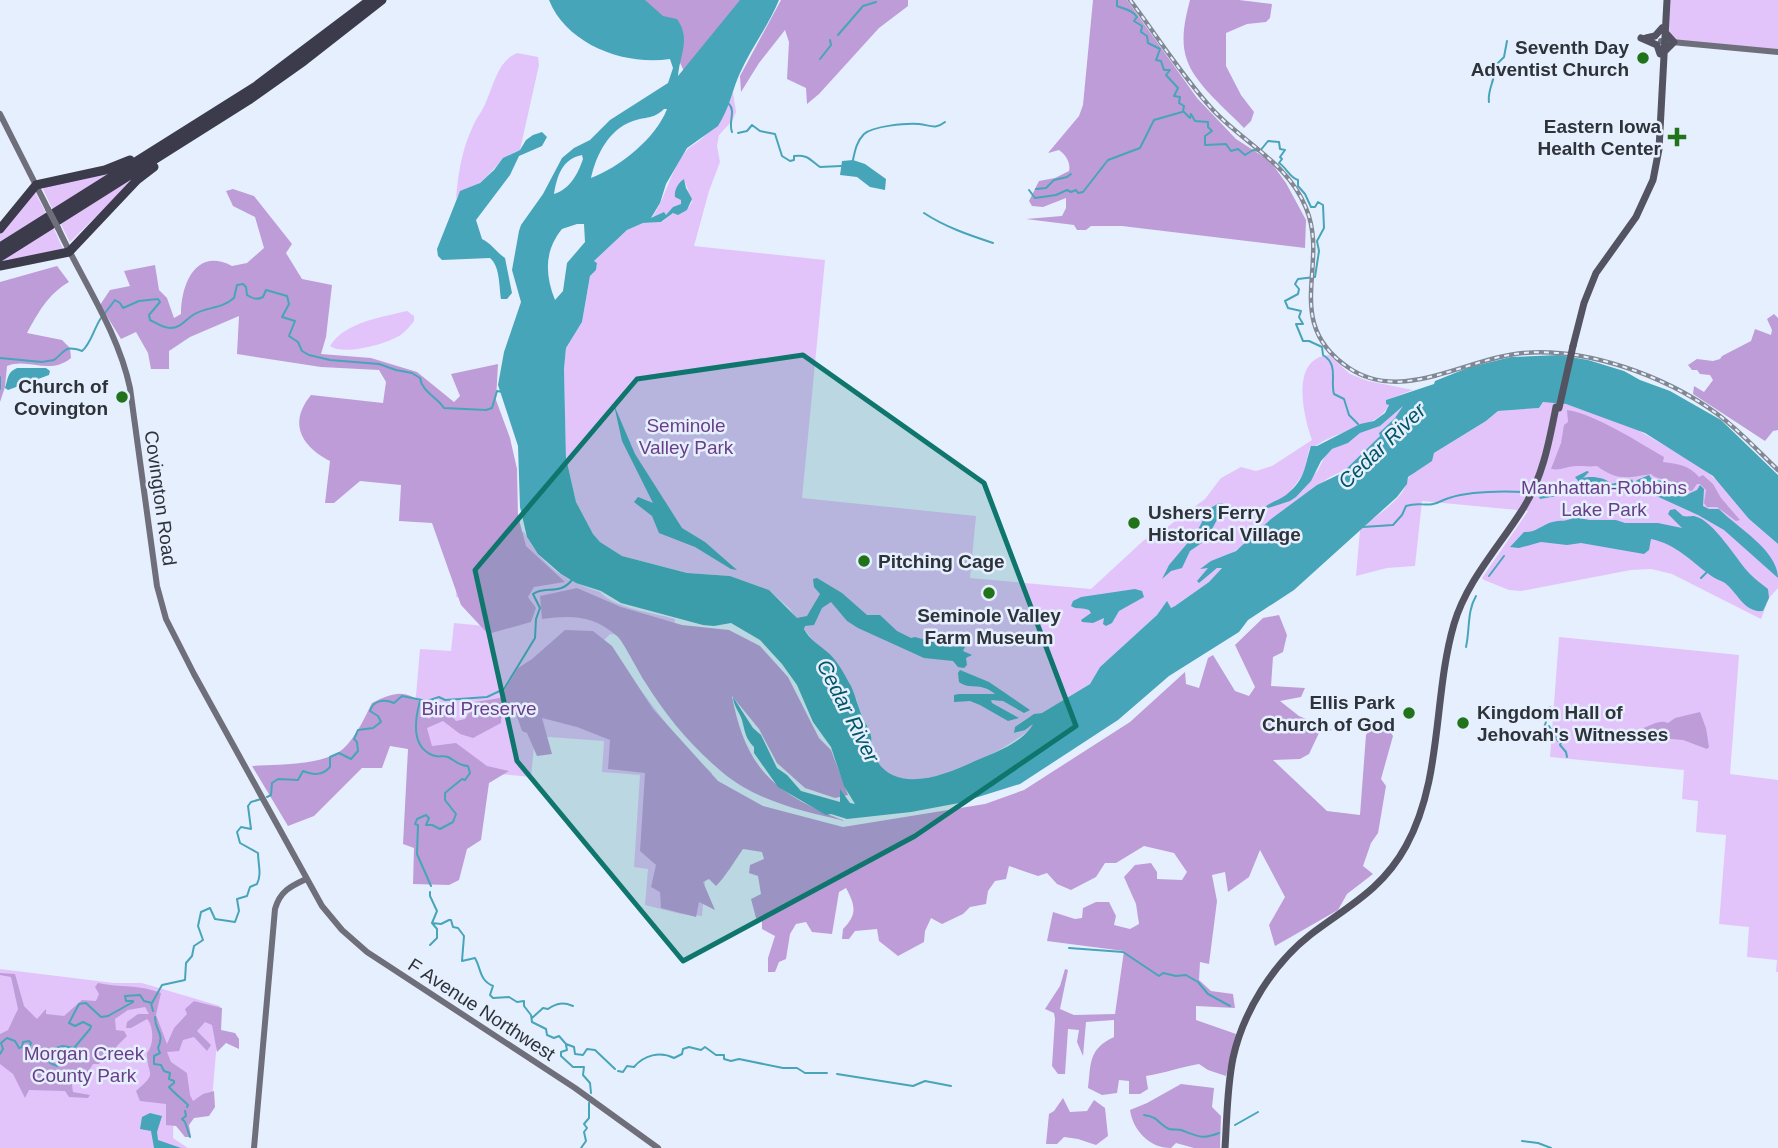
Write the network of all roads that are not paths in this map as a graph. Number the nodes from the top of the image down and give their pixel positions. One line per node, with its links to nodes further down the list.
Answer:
1 (370, 0): 9 (highway)
2 (382, 0): 10 (highway)
3 (1665, 0): 4 (main road)
4 (1663, 36): 5 (main road); 6 (main road); 6 (main road)
5 (1674, 42): 6 (main road); 7 (main road)
6 (1662, 52): 13 (main road); 14 (main road)
7 (1778, 52)
8 (0, 114): 11 (main road, Covington Road)
9 (176, 137): 11 (highway); 15 (highway)
10 (190, 139): 16 (highway); 17 (highway)
11 (36, 185): 12 (highway); 16 (main road, Covington Road, bridge)
12 (0, 229)
13 (1617, 236): 14 (main road); 19 (main road)
14 (1615, 245): 19 (main road)
15 (0, 247)
16 (69, 252): 18 (highway); 20 (main road, Covington Road)
17 (0, 257)
18 (0, 266)
19 (1572, 345): 23 (main road, bridge)
20 (306, 879): 21 (main road); 22 (main road, F Avenue Northwest)
21 (254, 1148)
22 (658, 1148)
23 (1225, 1148)

